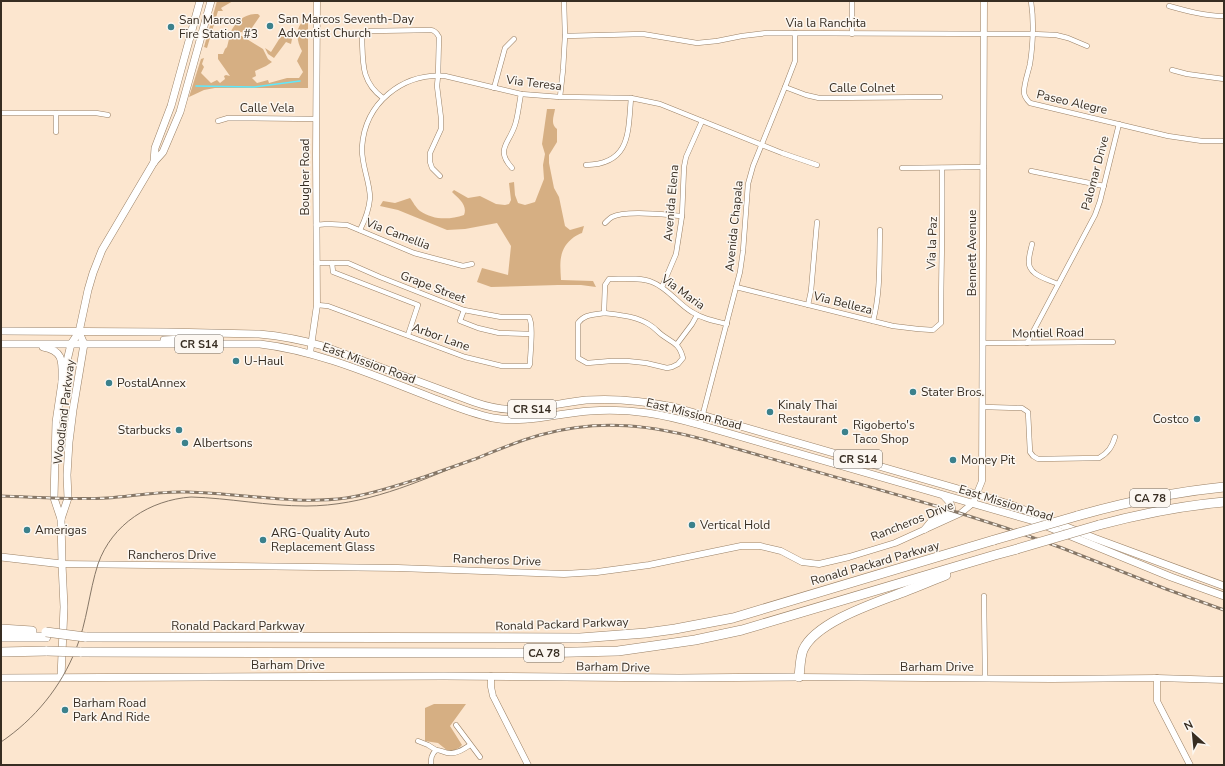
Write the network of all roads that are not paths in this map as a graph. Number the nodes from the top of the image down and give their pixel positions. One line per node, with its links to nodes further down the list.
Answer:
1 (199, 1): 7 (street); 37 (main road, Woodland Parkway)
2 (317, 1): 30 (street, Bougher Road)
3 (564, 1): 14 (street)
4 (852, 1): 11 (street)
5 (984, 1): 12 (street, Bennett Avenue)
6 (1031, 1): 13 (street, Paseo Alegre)
7 (210, 3): 37 (main road, Woodland Parkway)
8 (1169, 6): 9 (street)
9 (1224, 16)
10 (795, 33): 11 (street, Via la Ranchita); 14 (street, Via la Ranchita); 20 (street, Avenida Chapala)
11 (852, 34): 12 (street, Via la Ranchita)
12 (984, 34): 13 (street, Via la Ranchita); 40 (street, Bennett Avenue)
13 (1032, 34): 16 (street, Via la Ranchita); 33 (street, Paseo Alegre)
14 (565, 36): 23 (street)
15 (514, 39): 21 (street)
16 (1087, 46)
17 (1172, 70): 19 (street)
18 (438, 76): 21 (street, Via Teresa); 25 (street, Via Teresa); 25 (street); 45 (street)
19 (1224, 79)
20 (785, 87): 24 (street, Calle Colnet); 36 (street, Avenida Chapala)
21 (494, 88): 22 (street, Via Teresa)
22 (521, 94): 23 (street, Via Teresa); 41 (street)
23 (560, 97): 26 (street, Via Teresa)
24 (940, 97)
25 (383, 98): 51 (street, Via Teresa)
26 (631, 98): 32 (street, Via Teresa); 38 (street)
27 (1, 113): 28 (street)
28 (56, 113): 29 (street); 34 (street)
29 (108, 115)
30 (316, 119): 31 (street, Calle Vela); 50 (street, Bougher Road)
31 (218, 121)
32 (702, 121): 36 (street, Via Teresa); 47 (street, Avenida Elena)
33 (1119, 124): 35 (street, Palomar Drive); 46 (street, Palomar Drive)
34 (56, 132)
35 (1224, 141)
36 (761, 145): 39 (street, Via Teresa); 59 (street, Avenida Chapala)
37 (154, 162): 69 (main road, Woodland Parkway)
38 (586, 165)
39 (817, 165)
40 (984, 167): 43 (street); 75 (street, Bennett Avenue)
41 (512, 168)
42 (902, 168): 43 (street)
43 (942, 168): 65 (street, Via la Paz)
44 (1031, 171): 46 (street)
45 (440, 176)
46 (1104, 186): 57 (street, Palomar Drive)
47 (682, 216): 49 (street); 58 (street, Avenida Elena)
48 (817, 222): 61 (street)
49 (605, 223)
50 (316, 224): 51 (street, Via Camellia); 54 (street, Bougher Road)
51 (360, 230): 56 (street, Via Camellia)
52 (880, 230): 66 (street)
53 (1032, 244): 57 (street)
54 (316, 263): 55 (street, Grape Street); 60 (street, Bougher Road)
55 (332, 263): 62 (street, Grape Street); 72 (street)
56 (472, 264)
57 (1058, 284): 76 (street, Palomar Drive)
58 (662, 287): 63 (street, Via Maria); 64 (street, Via Maria)
59 (736, 287): 61 (street, Via Belleza); 67 (street, Avenida Chapala)
60 (317, 304): 72 (street, Arbor Lane); 74 (street, Bougher Road)
61 (808, 305): 66 (street, Via Belleza)
62 (464, 310): 71 (street, Grape Street); 71 (street)
63 (604, 313): 82 (street); 82 (street)
64 (696, 315): 67 (street, Via Maria); 82 (street)
65 (941, 319): 66 (street, Via Belleza)
66 (873, 321)
67 (727, 324): 86 (street, Avenida Chapala)
68 (1, 331): 69 (main road, East Mission Road / CR S14)
69 (79, 332): 70 (main road, East Mission Road / CR S14); 79 (main road, Woodland Parkway); 80 (main road, Woodland Parkway)
70 (237, 333): 74 (main road, East Mission Road / CR S14); 81 (main road)
71 (531, 334): 72 (street, Arbor Lane)
72 (408, 335)
73 (1113, 342): 76 (street, Montiel Road)
74 (311, 343): 83 (street, Bougher Road); 86 (main road, East Mission Road / CR S14)
75 (983, 343): 76 (street, Montiel Road); 85 (street, Bennett Avenue)
76 (1027, 343)
77 (1, 344): 78 (main road, East Mission Road / CR S14)
78 (29, 344): 79 (main road, East Mission Road / CR S14); 84 (main road)
79 (70, 344): 80 (main road, East Mission Road / CR S14); 84 (main road, Woodland Parkway)
80 (84, 344): 81 (main road, East Mission Road / CR S14); 96 (main road, Woodland Parkway)
81 (156, 344): 83 (main road, East Mission Road / CR S14)
82 (677, 344)
83 (310, 353): 87 (main road, East Mission Road / CR S14)
84 (62, 382): 96 (main road, Woodland Parkway)
85 (984, 407): 88 (street); 93 (street, Bennett Avenue)
86 (703, 414): 87 (street, Avenida Chapala); 89 (main road, East Mission Road / CR S14)
87 (700, 425): 90 (main road, East Mission Road / CR S14)
88 (1115, 437)
89 (849, 457): 90 (main road); 93 (main road, East Mission Road / CR S14)
90 (827, 461): 92 (main road, East Mission Road / CR S14)
91 (1224, 487): 105 (highway, Ronald Packard Parkway / CA 78, bridge)
92 (942, 494): 95 (main road, East Mission Road / CR S14); 97 (main road)
93 (977, 494): 95 (street, Bennett Avenue); 101 (main road, East Mission Road / CR S14)
94 (1224, 502): 98 (highway, CA 78, bridge)
95 (973, 503): 97 (street, Rancheros Drive); 103 (main road, East Mission Road / CR S14)
96 (61, 519): 100 (main road, Woodland Parkway)
97 (924, 529): 100 (street, Rancheros Drive)
98 (995, 555): 107 (highway, CA 78, bridge); 111 (highway)
99 (1, 558): 100 (main road, Rancheros Drive)
100 (62, 564): 110 (main road, Woodland Parkway)
101 (1224, 586)
102 (984, 596): 112 (street)
103 (1224, 596)
104 (1, 629): 105 (highway)
105 (46, 635): 106 (highway, Ronald Packard Parkway / CA 78)
106 (1, 637)
107 (1, 652)
108 (491, 676): 110 (main road, Barham Drive); 111 (main road, Barham Drive); 121 (street)
109 (1, 678): 110 (main road, Barham Drive)
110 (61, 678)
111 (799, 678): 112 (street, Barham Drive)
112 (985, 678): 113 (street, Barham Drive)
113 (1157, 678): 114 (street, Barham Drive); 122 (street)
114 (1224, 680)
115 (456, 724): 117 (street)
116 (418, 741): 118 (street)
117 (470, 744): 118 (street); 119 (street)
118 (436, 750): 120 (street)
119 (480, 757)
120 (431, 765)
121 (528, 765)
122 (1190, 765)

